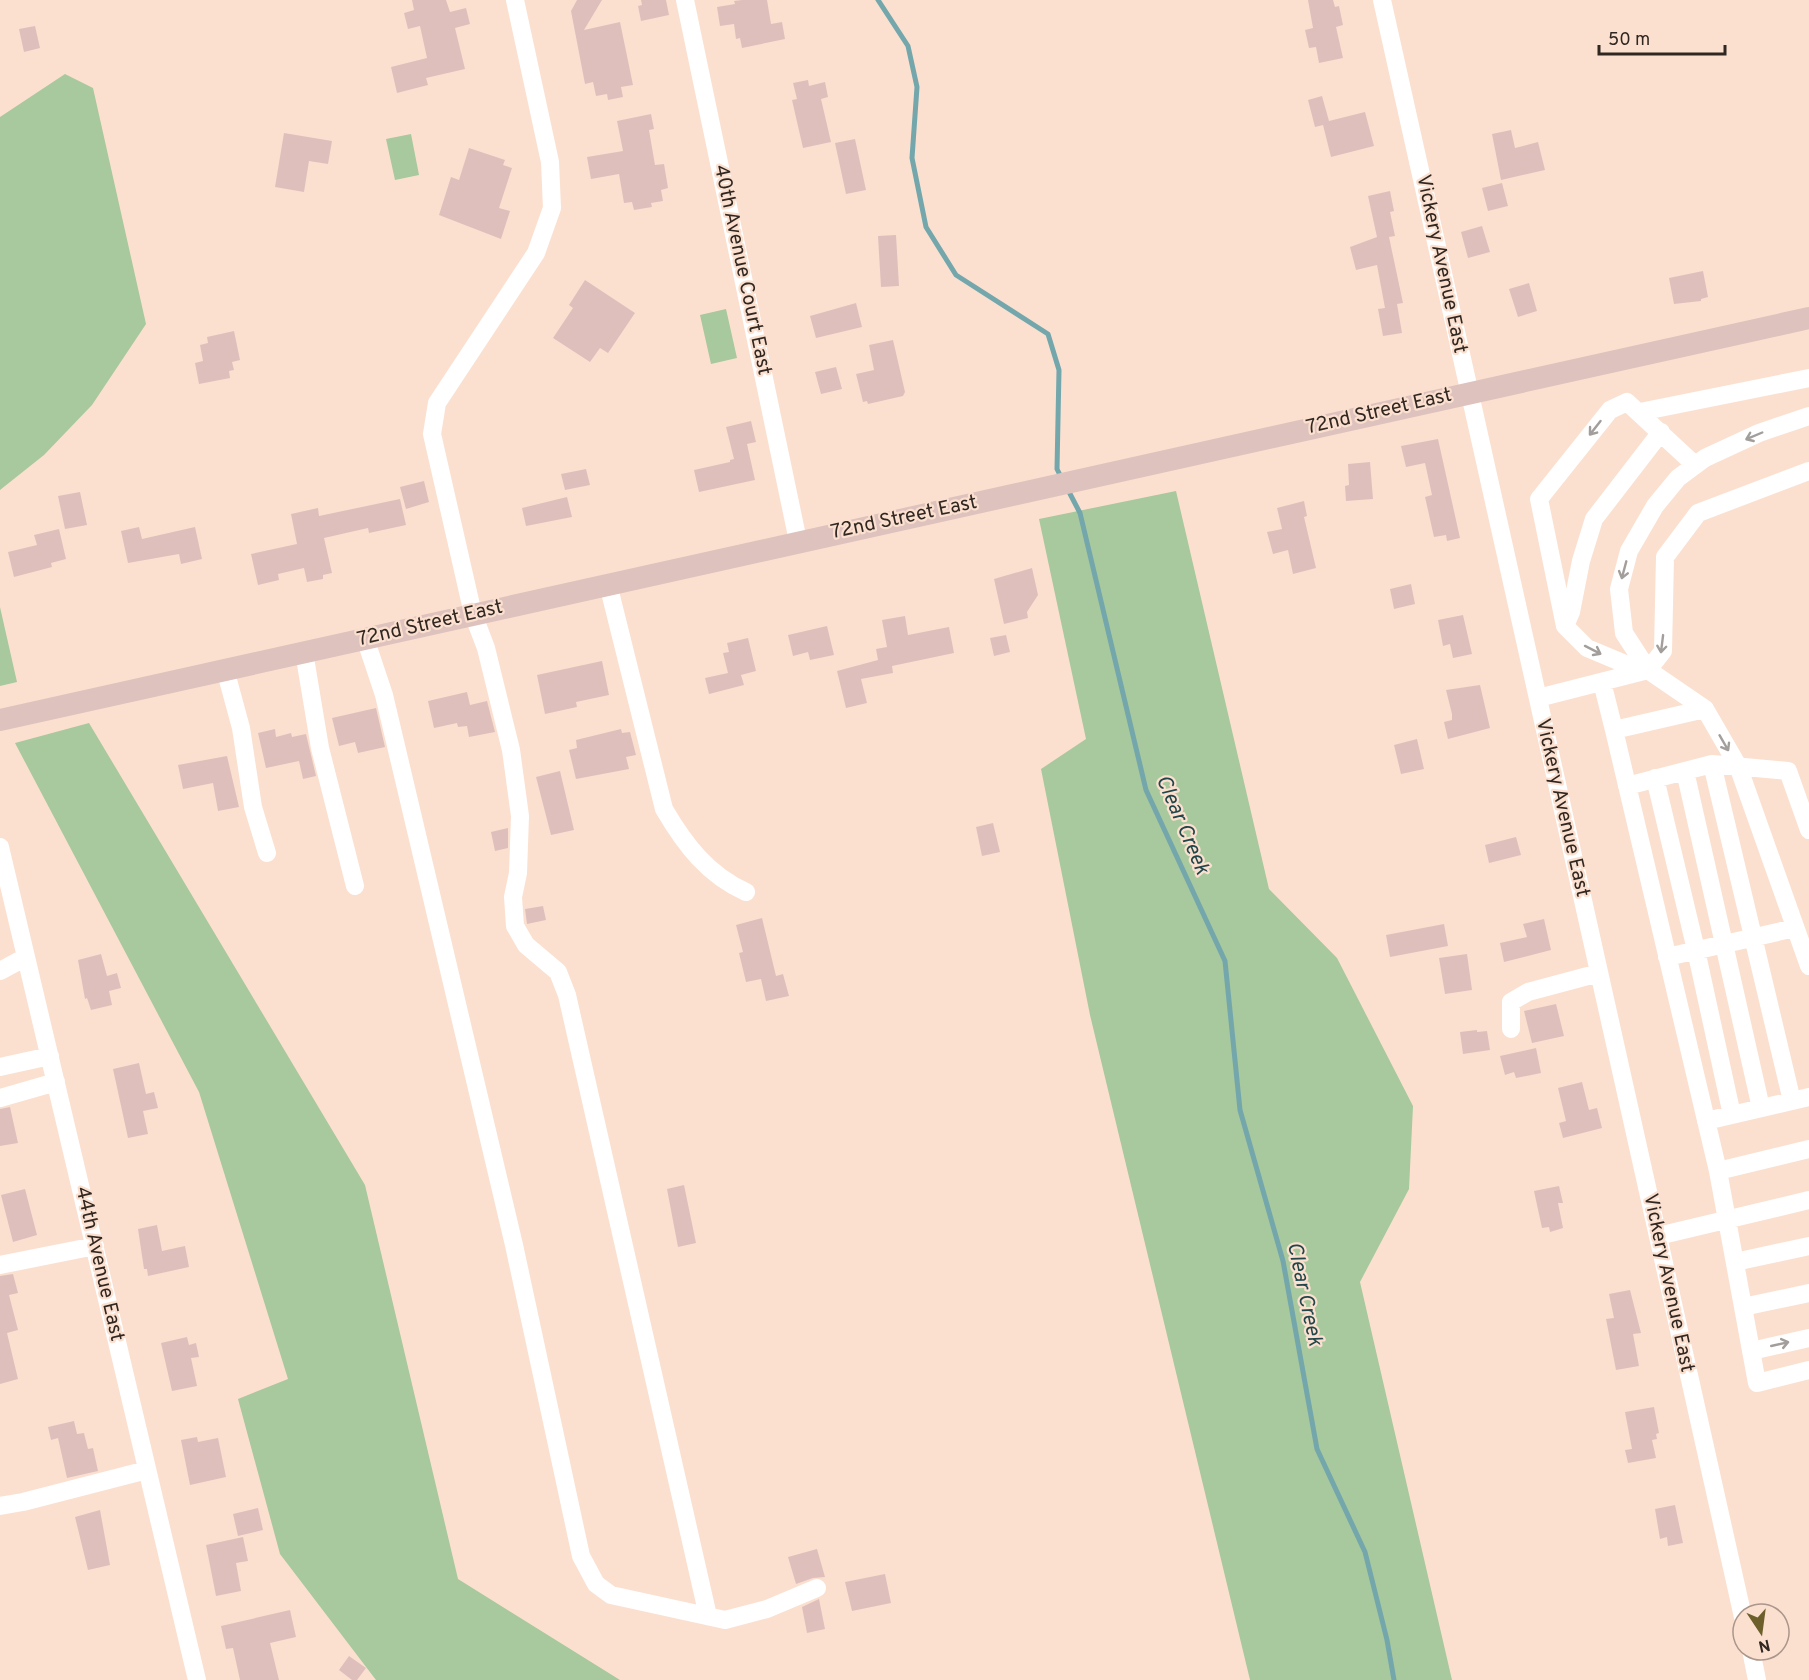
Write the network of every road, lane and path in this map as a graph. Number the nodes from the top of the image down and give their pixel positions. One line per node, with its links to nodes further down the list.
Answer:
1 (516, 0): 14 (street)
2 (685, 0): 12 (street, 40th Avenue Court East)
3 (1382, 0): 6 (street, Vickery Avenue East)
4 (1809, 318): 6 (main road, 72nd Street East)
5 (1809, 378): 7 (street)
6 (1469, 392): 12 (main road, 72nd Street East); 21 (street, Vickery Avenue East)
7 (1640, 412): 9 (street); 15 (street, one-way to 15)
8 (1809, 416): 10 (street, one-way to 10)
9 (1661, 432): 10 (street); 15 (street)
10 (1695, 465): 19 (street, one-way to 19)
11 (1809, 471): 19 (street, one-way to 19)
12 (798, 541): 13 (main road, 72nd Street East)
13 (608, 584): 14 (main road, 72nd Street East); 34 (street)
14 (473, 614): 16 (main road, 72nd Street East); 71 (street)
15 (1565, 626): 19 (street, one-way to 19)
16 (365, 638): 17 (main road, 72nd Street East); 71 (street)
17 (304, 652): 18 (main road, 72nd Street East); 33 (street)
18 (225, 669): 23 (main road, 72nd Street East); 32 (street)
19 (1645, 671): 20 (street); 22 (street)
20 (1602, 682): 21 (street); 24 (street)
21 (1538, 698): 43 (street, Vickery Avenue East)
22 (1705, 709): 24 (street); 26 (street, one-way to 26)
23 (0, 720)
24 (1614, 730): 29 (street)
25 (1712, 764): 26 (street); 27 (street); 36 (street)
26 (1738, 766): 30 (street); 35 (street)
27 (1685, 771): 28 (street); 37 (street)
28 (1655, 778): 29 (street); 38 (street)
29 (1627, 786): 40 (street)
30 (1809, 830)
31 (0, 847): 39 (street, 44th Avenue East)
32 (267, 853)
33 (355, 886)
34 (746, 892)
35 (1795, 928): 36 (street); 41 (street)
36 (1754, 937): 37 (street); 49 (street)
37 (1723, 944): 38 (street); 50 (street)
38 (1696, 950): 40 (street); 51 (street)
39 (26, 957): 42 (street); 45 (street, 44th Avenue East)
40 (1667, 957): 52 (street)
41 (1808, 962)
42 (0, 971)
43 (1599, 973): 44 (street); 57 (street, Vickery Avenue East)
44 (1511, 1029)
45 (50, 1056): 46 (street); 47 (street, 44th Avenue East)
46 (0, 1066)
47 (56, 1082): 48 (street); 58 (street, 44th Avenue East)
48 (0, 1098)
49 (1800, 1099): 50 (street)
50 (1761, 1108): 51 (street)
51 (1732, 1115): 52 (street)
52 (1706, 1121): 54 (street)
53 (1809, 1149): 54 (street)
54 (1718, 1171): 56 (street)
55 (1809, 1200): 56 (street)
56 (1727, 1220): 57 (street); 60 (street)
57 (1659, 1236): 70 (street, Vickery Avenue East)
58 (94, 1246): 61 (street); 67 (street, 44th Avenue East)
59 (1809, 1246): 60 (street)
60 (1735, 1262): 63 (street)
61 (0, 1265)
62 (1809, 1293): 63 (street)
63 (1743, 1307): 65 (street)
64 (1809, 1338): 65 (street, one-way to 64)
65 (1751, 1351): 66 (street)
66 (1809, 1370)
67 (147, 1470): 68 (street); 73 (street, 44th Avenue East)
68 (0, 1506)
69 (817, 1588): 71 (street)
70 (1740, 1602)
71 (708, 1616)
72 (1753, 1662): 74 (street)
73 (197, 1680)
74 (1757, 1680)

